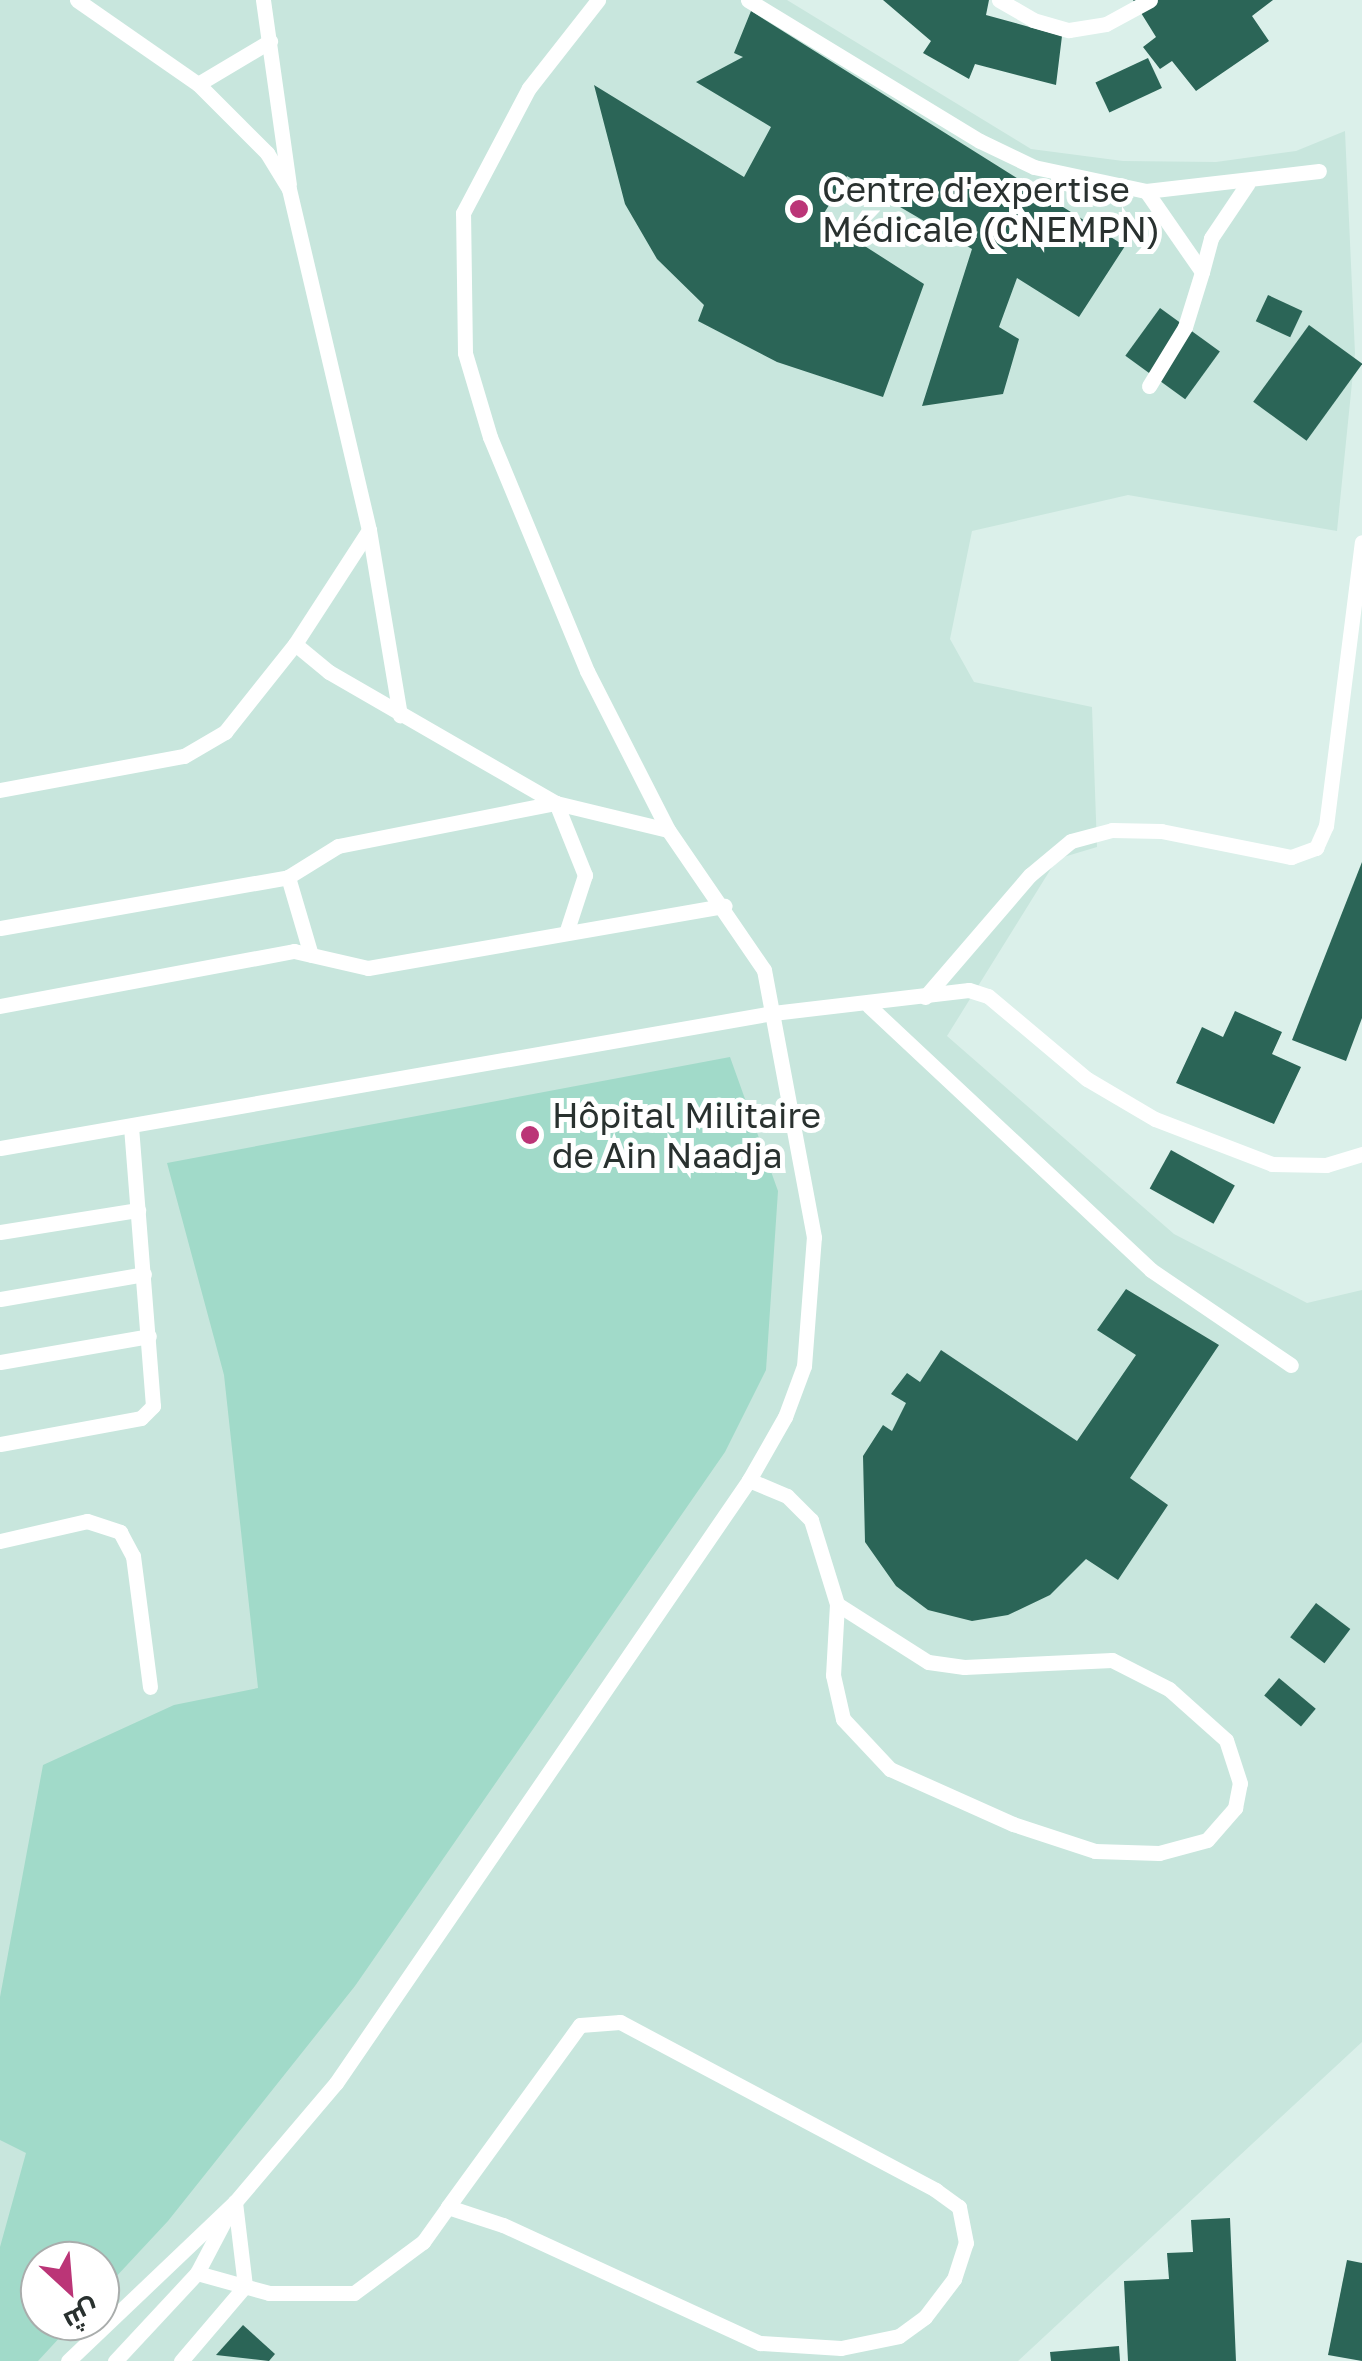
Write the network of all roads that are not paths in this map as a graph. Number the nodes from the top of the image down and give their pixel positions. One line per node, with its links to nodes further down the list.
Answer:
1 (77, 0): 8 (lane)
2 (263, 0): 7 (lane)
3 (598, 0): 21 (lane)
4 (748, 0): 12 (lane)
5 (999, 0): 6 (lane)
6 (1150, 0)
7 (270, 41): 8 (lane); 11 (lane)
8 (198, 84): 11 (lane)
9 (1319, 171): 10 (lane)
10 (1248, 183): 12 (lane); 13 (lane)
11 (289, 189): 15 (lane)
12 (1146, 190): 13 (lane)
13 (1202, 272): 14 (lane)
14 (1149, 386)
15 (369, 530): 17 (lane); 18 (lane)
16 (1362, 542): 27 (lane)
17 (295, 644): 18 (lane); 19 (lane)
18 (400, 715): 20 (lane)
19 (0, 790)
20 (556, 804): 21 (lane); 22 (lane); 25 (lane)
21 (668, 830): 23 (lane)
22 (288, 877): 24 (lane); 26 (lane)
23 (724, 906): 25 (lane); 30 (lane)
24 (0, 928)
25 (566, 933): 26 (lane)
26 (311, 955): 28 (lane)
27 (925, 998): 29 (lane); 33 (lane)
28 (0, 1006)
29 (869, 1006): 30 (lane); 40 (lane)
30 (773, 1013): 31 (lane); 42 (lane)
31 (130, 1126): 32 (lane); 34 (lane)
32 (0, 1148)
33 (1362, 1154)
34 (138, 1210): 35 (lane); 36 (lane)
35 (0, 1232)
36 (144, 1274): 37 (lane); 38 (lane)
37 (0, 1299)
38 (149, 1336): 39 (lane); 41 (lane)
39 (0, 1362)
40 (1292, 1365)
41 (0, 1444)
42 (748, 1480): 44 (lane); 46 (lane)
43 (0, 1541): 45 (lane)
44 (837, 1604): 44 (lane)
45 (150, 1687)
46 (234, 2202): 48 (lane); 49 (lane); 50 (lane)
47 (448, 2208): 47 (lane); 49 (lane)
48 (196, 2273): 49 (lane); 51 (lane)
49 (244, 2286): 52 (lane)
50 (68, 2361)
51 (116, 2361)
52 (181, 2361)

